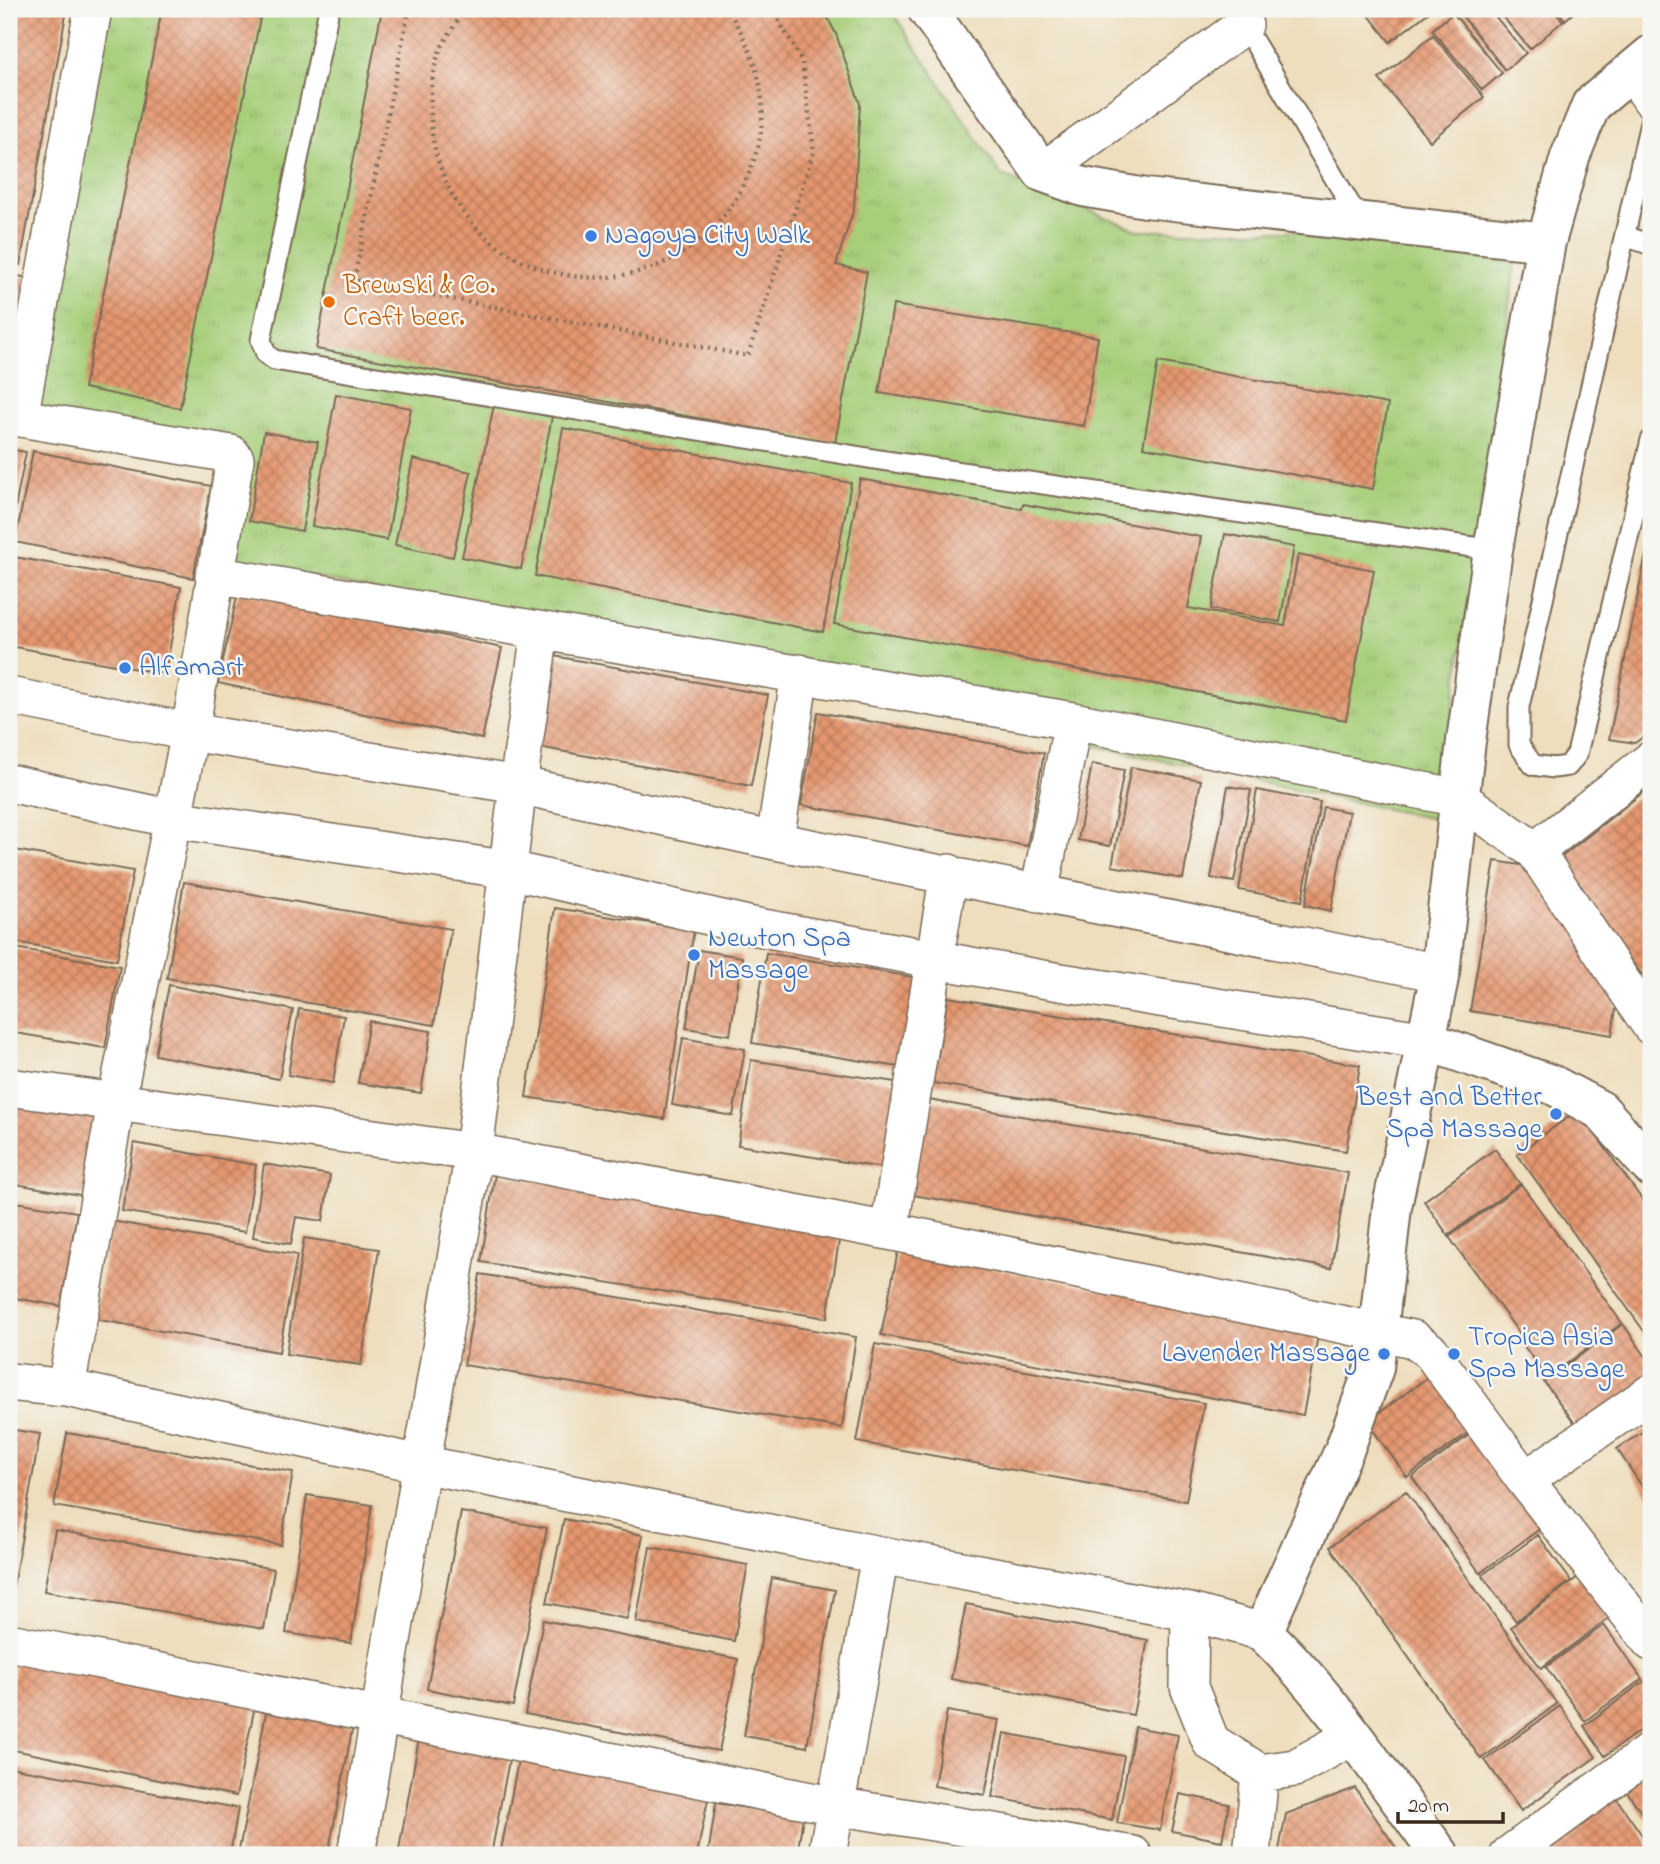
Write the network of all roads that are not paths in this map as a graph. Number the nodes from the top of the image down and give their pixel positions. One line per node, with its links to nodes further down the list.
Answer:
1 (93, 9): 12 (street)
2 (329, 9): 14 (lane)
3 (927, 9): 7 (street)
4 (1244, 25): 7 (street); 8 (lane)
5 (1645, 75): 10 (street)
6 (1651, 118): 9 (lane)
7 (1042, 172): 8 (street)
8 (1360, 221): 10 (street)
9 (1625, 236): 11 (lane); 13 (lane)
10 (1546, 242): 14 (street)
11 (1651, 245)
12 (14, 417): 15 (street)
13 (1651, 440)
14 (1493, 551): 24 (street)
15 (214, 575): 16 (street); 20 (street)
16 (540, 632): 17 (street); 23 (street)
17 (800, 673): 19 (street); 26 (street)
18 (9, 696): 20 (street)
19 (1073, 721): 24 (street); 30 (street)
20 (190, 732): 23 (street); 25 (street)
21 (1651, 760): 27 (street)
22 (9, 783): 25 (street)
23 (518, 785): 26 (street); 28 (street)
24 (1460, 798): 27 (street); 32 (street)
25 (173, 819): 28 (street); 36 (street)
26 (775, 841): 29 (street)
27 (1535, 851): 33 (street)
28 (510, 870): 31 (street); 37 (street)
29 (949, 873): 30 (street); 31 (street)
30 (1039, 894): 32 (street)
31 (934, 959): 34 (street); 39 (street)
32 (1440, 973): 34 (street)
33 (1651, 1026)
34 (1427, 1041): 38 (street); 40 (street)
35 (9, 1087): 36 (street)
36 (116, 1103): 37 (street); 42 (street)
37 (474, 1152): 39 (street); 44 (street)
38 (1651, 1167)
39 (889, 1231): 40 (street)
40 (1378, 1331): 45 (street); 48 (street)
41 (9, 1382): 42 (street)
42 (66, 1388): 44 (street)
43 (1651, 1393): 45 (street)
44 (421, 1464): 46 (street); 51 (street)
45 (1525, 1480): 50 (street)
46 (880, 1555): 47 (street); 55 (street)
47 (1190, 1612): 48 (street); 54 (street)
48 (1263, 1632): 52 (street)
49 (9, 1642): 51 (street)
50 (1651, 1642)
51 (382, 1713): 55 (street); 56 (street)
52 (1351, 1737): 54 (street); 60 (street)
53 (1651, 1751): 61 (street)
54 (1260, 1773): 59 (street)
55 (836, 1806): 57 (street); 58 (street)
56 (356, 1855)
57 (827, 1855)
58 (1133, 1855)
59 (1252, 1855)
60 (1440, 1855)
61 (1509, 1855)

